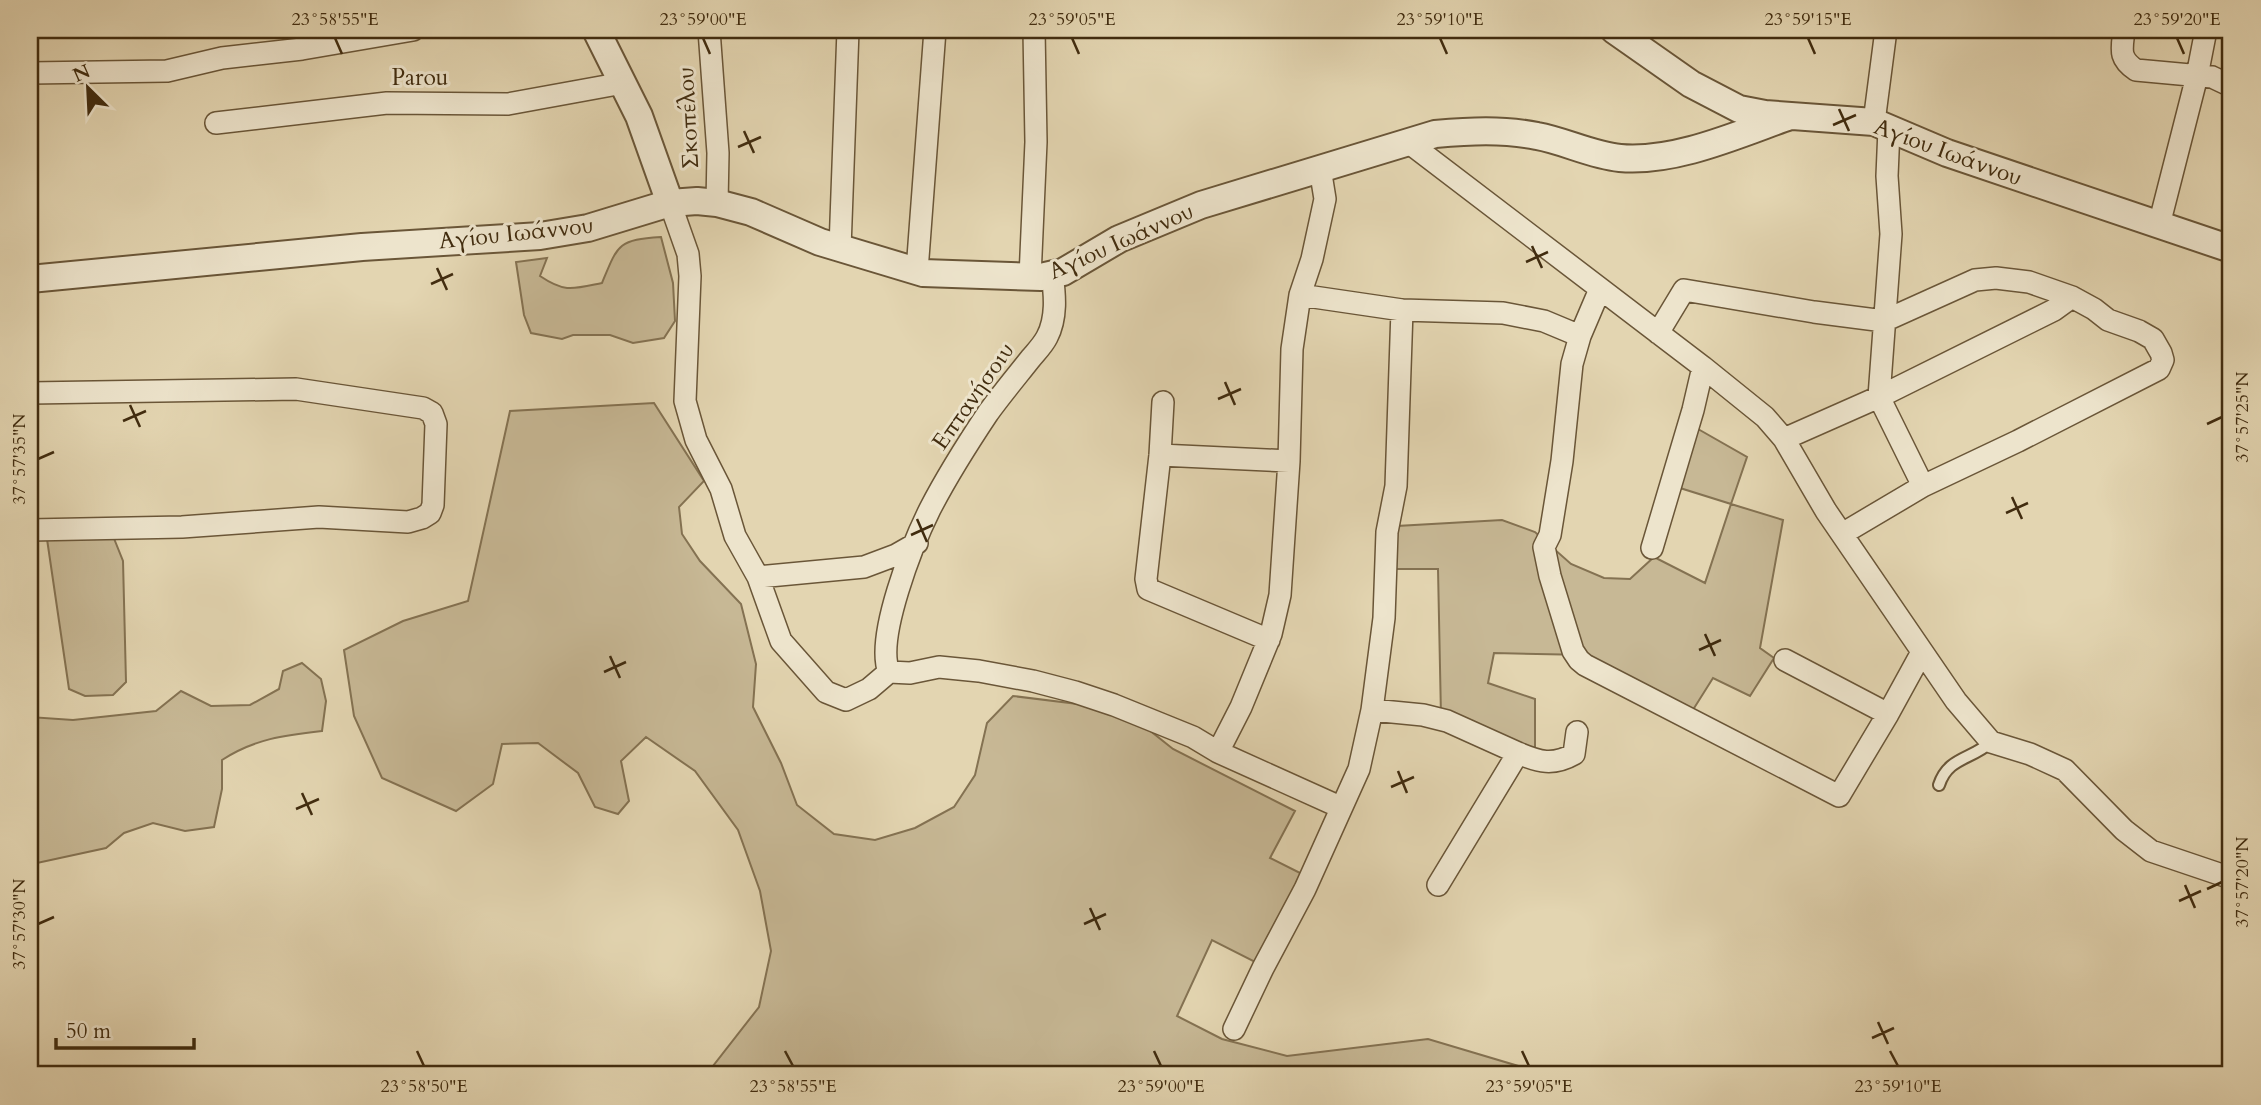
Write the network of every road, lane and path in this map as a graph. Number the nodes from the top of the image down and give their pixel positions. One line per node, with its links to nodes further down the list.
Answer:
1 (413, 30): 11 (street)
2 (597, 30): 13 (street)
3 (709, 30): 21 (street, Σκοπέλου)
4 (848, 30): 23 (street)
5 (934, 30): 25 (street)
6 (1034, 30): 26 (street, Επτανήσοιυ)
7 (1614, 30): 15 (street)
8 (1886, 30): 17 (street)
9 (2124, 30): 12 (street)
10 (2206, 30): 12 (street)
11 (30, 73)
12 (2197, 76): 14 (street); 22 (street)
13 (623, 83): 16 (street, Parou); 20 (street)
14 (2231, 86)
15 (1790, 116): 17 (street, Αγίου Ιωάννου); 18 (street, Αγίου Ιωάννου)
16 (216, 123)
17 (1881, 126): 22 (street, Αγίου Ιωάννου); 32 (street)
18 (1408, 142): 19 (street, Αγίου Ιωάννου); 28 (street)
19 (1320, 168): 26 (street, Αγίου Ιωάννου); 29 (street)
20 (670, 203): 21 (street, Αγίου Ιωάννου); 27 (street, Αγίου Ιωάννου); 47 (street)
21 (717, 203): 23 (street, Αγίου Ιωάννου)
22 (2159, 225): 24 (street, Αγίου Ιωάννου)
23 (840, 248): 25 (street, Αγίου Ιωάννου)
24 (2231, 249)
25 (917, 271): 26 (street, Αγίου Ιωάννου)
26 (1041, 276): 45 (street, Επτανήσοιυ)
27 (30, 279)
28 (1600, 289): 33 (street); 34 (street)
29 (1300, 295): 31 (street); 41 (street)
30 (2072, 297): 32 (street); 37 (street); 42 (street)
31 (1402, 310): 34 (street); 52 (street)
32 (1884, 321): 33 (street); 37 (street)
33 (1658, 333): 35 (street)
34 (1580, 337): 53 (street)
35 (1703, 367): 39 (street); 46 (street)
36 (30, 393): 43 (street)
37 (1879, 397): 39 (street); 42 (street)
38 (1163, 402): 40 (street)
39 (1784, 439): 44 (street)
40 (1160, 455): 41 (street); 48 (street)
41 (1289, 461): 48 (street)
42 (1923, 486): 44 (street)
43 (30, 530)
44 (1842, 534): 49 (street)
45 (917, 543): 47 (street); 51 (street, Επτανήσοιυ)
46 (1652, 548)
47 (758, 577): 51 (street)
48 (1269, 640): 56 (street)
49 (1922, 652): 53 (street); 55 (street)
50 (1785, 660): 53 (street)
51 (889, 672): 56 (street)
52 (1373, 710): 57 (street); 59 (street)
53 (1888, 714)
54 (1577, 732): 57 (street)
55 (1991, 742): 58 (lane); 60 (street)
56 (1218, 752): 59 (street)
57 (1518, 753): 61 (street)
58 (1939, 785)
59 (1340, 807): 62 (street)
60 (2231, 878)
61 (1438, 885)
62 (1234, 1029)

